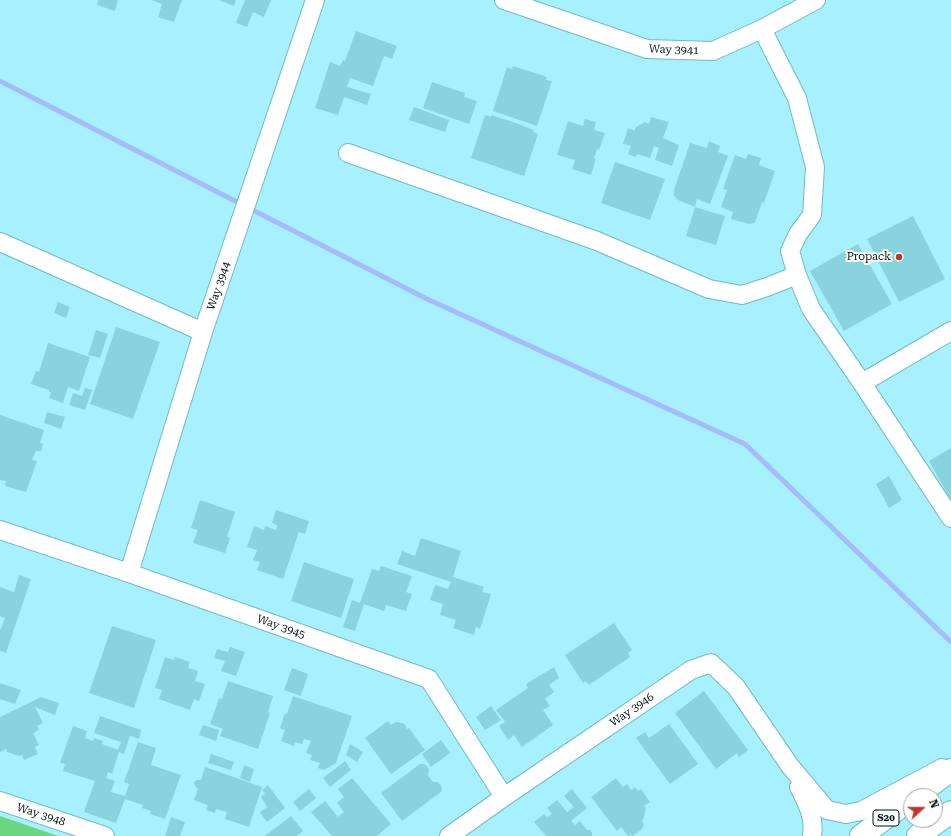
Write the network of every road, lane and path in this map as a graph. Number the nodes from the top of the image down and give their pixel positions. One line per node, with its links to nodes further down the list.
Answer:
1 (315, 0): 9 (street, Way 3944)
2 (504, 0): 4 (street, Way 3941)
3 (816, 0): 4 (street, Way 3941)
4 (762, 29): 7 (street)
5 (348, 153): 7 (street)
6 (0, 242): 9 (street)
7 (797, 275): 10 (street)
8 (951, 331): 10 (street)
9 (204, 332): 13 (street, Way 3944)
10 (862, 383): 11 (street)
11 (951, 518)
12 (0, 530): 13 (street, Way 3945)
13 (129, 573): 18 (street, Way 3945)
14 (951, 762): 15 (street, Way 3946)
15 (790, 766): 18 (street, Way 3946); 24 (street, Way 3946)
16 (951, 770): 17 (main road)
17 (927, 788)
18 (504, 797): 23 (street, Way 3946)
19 (0, 801): 22 (street, Way 3948)
20 (903, 805): 25 (main road, S20)
21 (951, 812): 26 (main road)
22 (105, 836)
23 (449, 836)
24 (812, 836)
25 (861, 836)
26 (918, 836)

